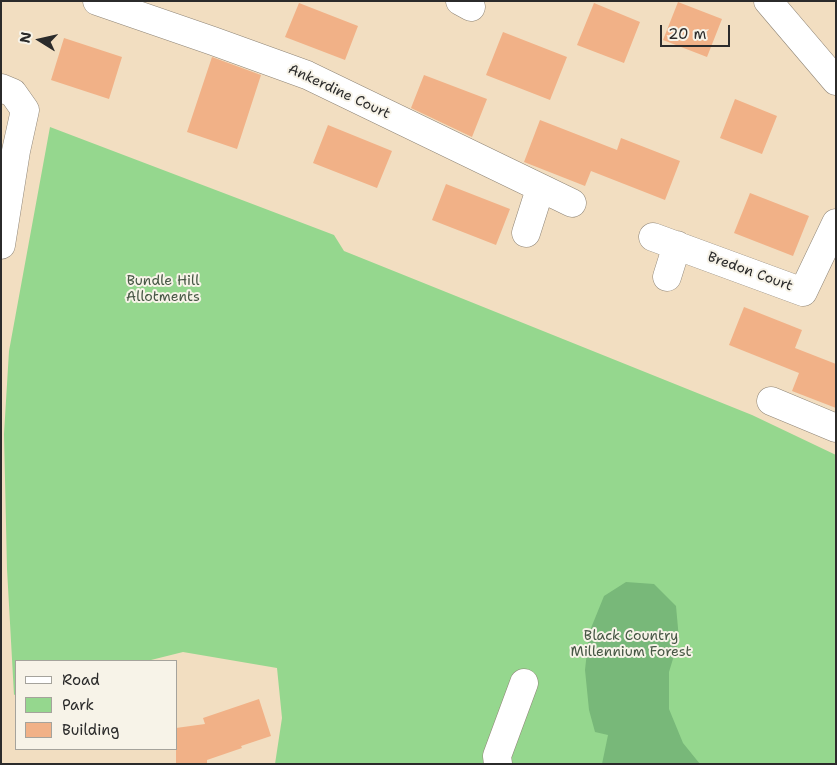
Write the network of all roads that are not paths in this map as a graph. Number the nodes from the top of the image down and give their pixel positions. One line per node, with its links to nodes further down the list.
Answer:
1 (97, 1): 5 (street, Ankerdine Court)
2 (768, 1): 3 (street)
3 (836, 80)
4 (1, 88): 9 (street)
5 (540, 189): 6 (street, Ankerdine Court); 8 (street)
6 (572, 204)
7 (836, 223): 10 (street, Bredon Court)
8 (526, 233)
9 (1, 245)
10 (667, 277)
11 (771, 401): 12 (street)
12 (836, 428)
13 (524, 683): 14 (street)
14 (498, 764)

